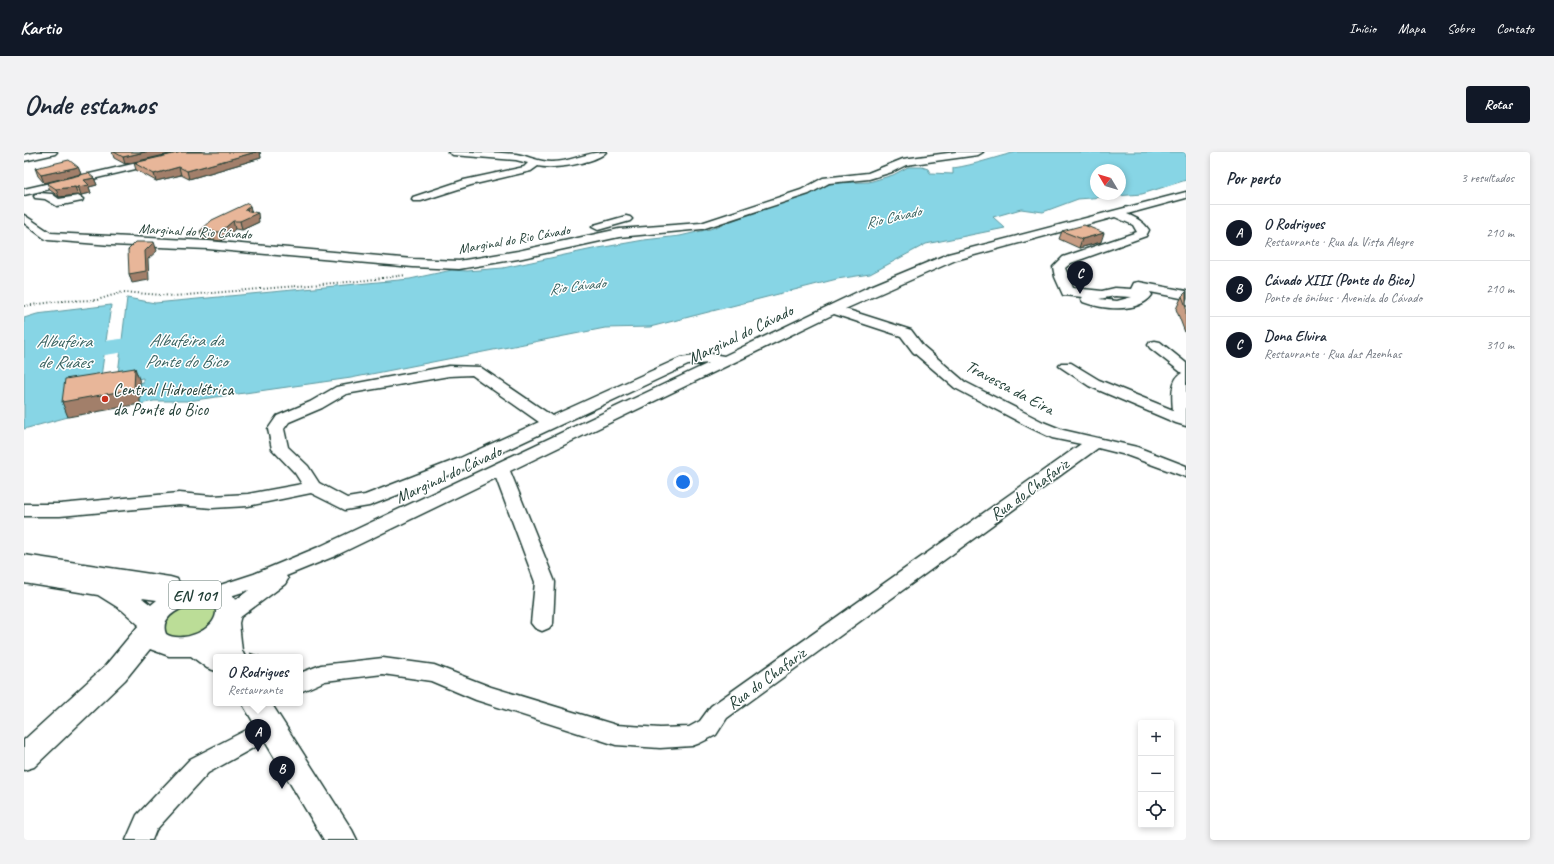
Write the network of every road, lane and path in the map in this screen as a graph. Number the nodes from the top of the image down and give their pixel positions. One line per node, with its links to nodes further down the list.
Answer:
1 (52, 152): 6 (street)
2 (197, 152): 9 (street)
3 (453, 152): 7 (street)
4 (600, 152): 7 (street)
5 (978, 152): 18 (street, Marginal do Rio Cávado)
6 (24, 158)
7 (536, 163): 14 (street)
8 (78, 185): 11 (street)
9 (24, 192)
10 (1186, 195): 15 (street, Marginal do Cávado)
11 (39, 196): 12 (street); 13 (street)
12 (24, 197)
13 (78, 199)
14 (417, 199)
15 (1115, 213): 20 (street); 24 (street, Marginal do Cávado)
16 (24, 218): 18 (street, Marginal do Rio Cávado)
17 (626, 219): 18 (street)
18 (574, 243)
19 (413, 274): 23 (path)
20 (1141, 294): 21 (street); 22 (street)
21 (1186, 295)
22 (1165, 300)
23 (24, 306)
24 (833, 309): 26 (street, Marginal do Cávado); 32 (street, Travessa da Eira)
25 (1155, 345): 28 (street)
26 (726, 360): 31 (street); 33 (street, Marginal do Cávado)
27 (1066, 366): 30 (street)
28 (1186, 370)
29 (1186, 377): 30 (street)
30 (1184, 421)
31 (550, 422): 35 (street); 35 (street)
32 (1094, 443): 34 (street); 49 (street, Rua do Chafariz)
33 (501, 469): 37 (street, Marginal do Cávado); 43 (street)
34 (1186, 472)
35 (313, 487): 36 (street)
36 (24, 510)
37 (328, 551): 41 (street); 42 (street)
38 (24, 562): 41 (street)
39 (24, 575): 40 (main road, EN 101)
40 (102, 587): 41 (main road, EN 101); 44 (main road, EN 101)
41 (190, 595): 42 (main road, EN 101); 44 (main road, EN 101)
42 (227, 619): 45 (main road, EN 101); 46 (main road, EN 101)
43 (542, 623)
44 (151, 626): 45 (main road, EN 101); 48 (main road, EN 101)
45 (181, 647): 47 (main road, EN 101); 48 (main road, EN 101)
46 (230, 654)
47 (213, 659)
48 (115, 673): 51 (main road, EN 101)
49 (303, 682)
50 (261, 709): 52 (street); 53 (main road)
51 (24, 758)
52 (138, 840)
53 (341, 840)

